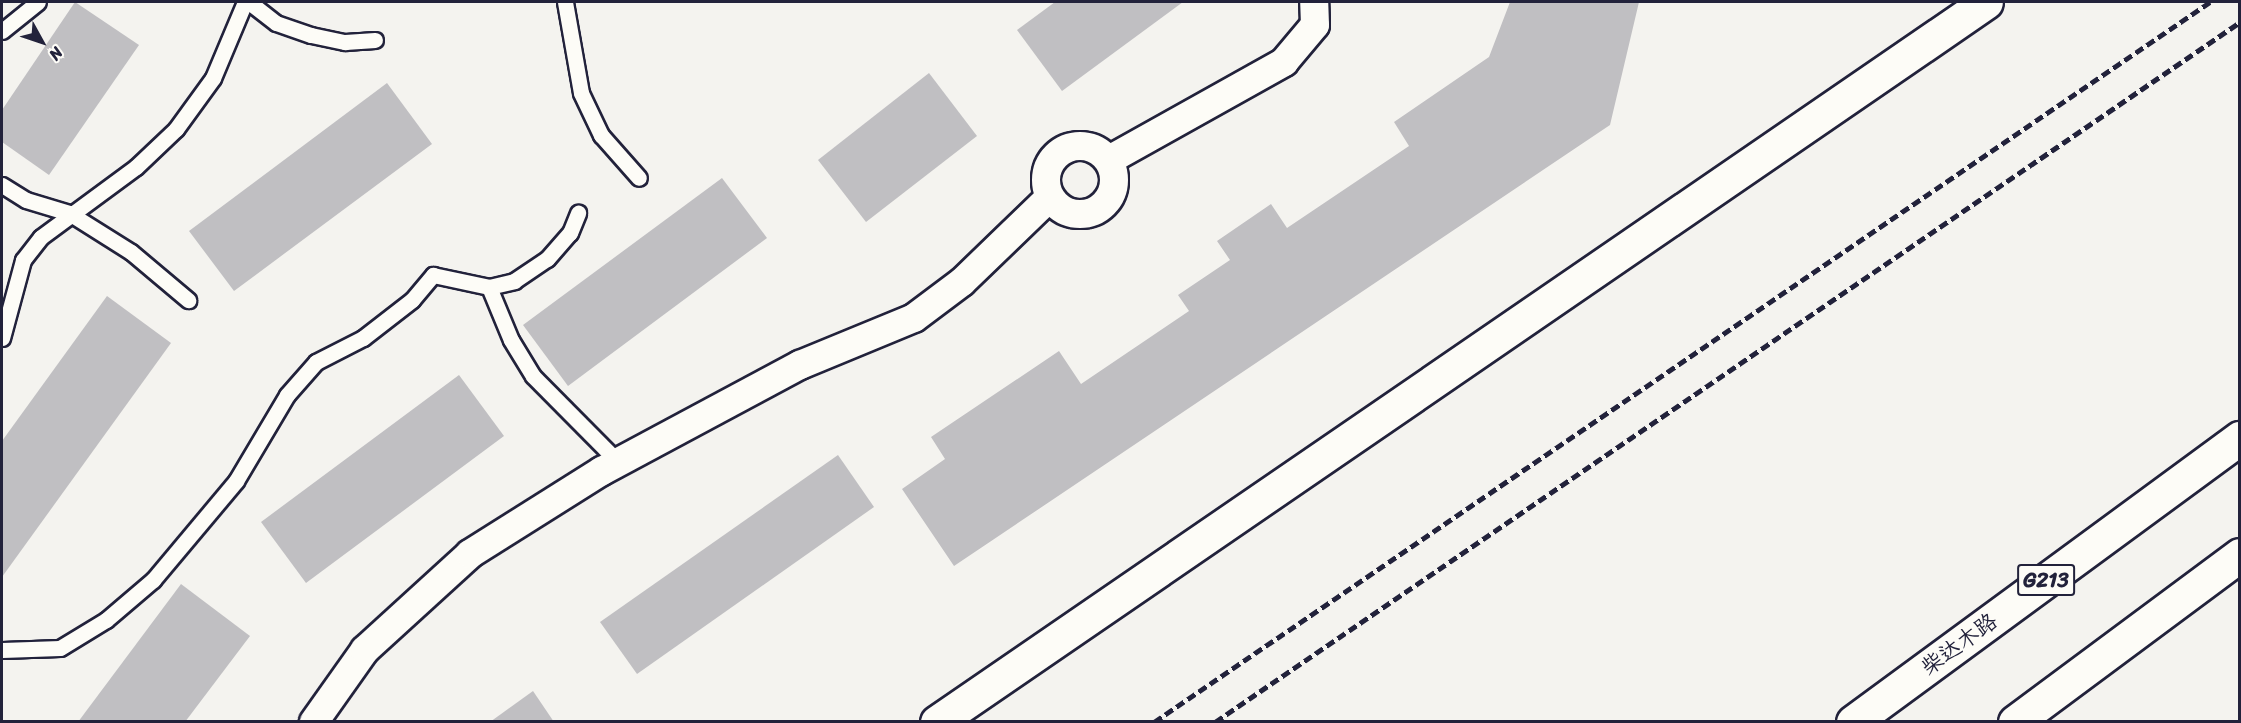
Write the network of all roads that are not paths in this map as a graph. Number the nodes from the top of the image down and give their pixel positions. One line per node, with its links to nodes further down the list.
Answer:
1 (38, 2): 8 (lane)
2 (245, 2): 14 (lane)
3 (249, 2): 9 (lane)
4 (566, 2): 11 (lane)
5 (1314, 2): 10 (street)
6 (1986, 2): 7 (main road)
7 (1950, 11): 24 (main road)
8 (2, 31)
9 (375, 40)
10 (1109, 160): 13 (street); 13 (street)
11 (639, 178)
12 (2, 185): 14 (lane)
13 (1050, 197): 20 (street)
14 (69, 213): 17 (lane); 18 (lane)
15 (578, 213): 16 (lane)
16 (489, 287): 20 (lane); 22 (lane)
17 (188, 300)
18 (2, 338)
19 (2240, 438): 25 (main road, 柴达木路 / G213)
20 (618, 462): 23 (street)
21 (2240, 555): 26 (main road)
22 (2, 650)
23 (314, 722)
24 (937, 722)
25 (1853, 722)
26 (2015, 722)

